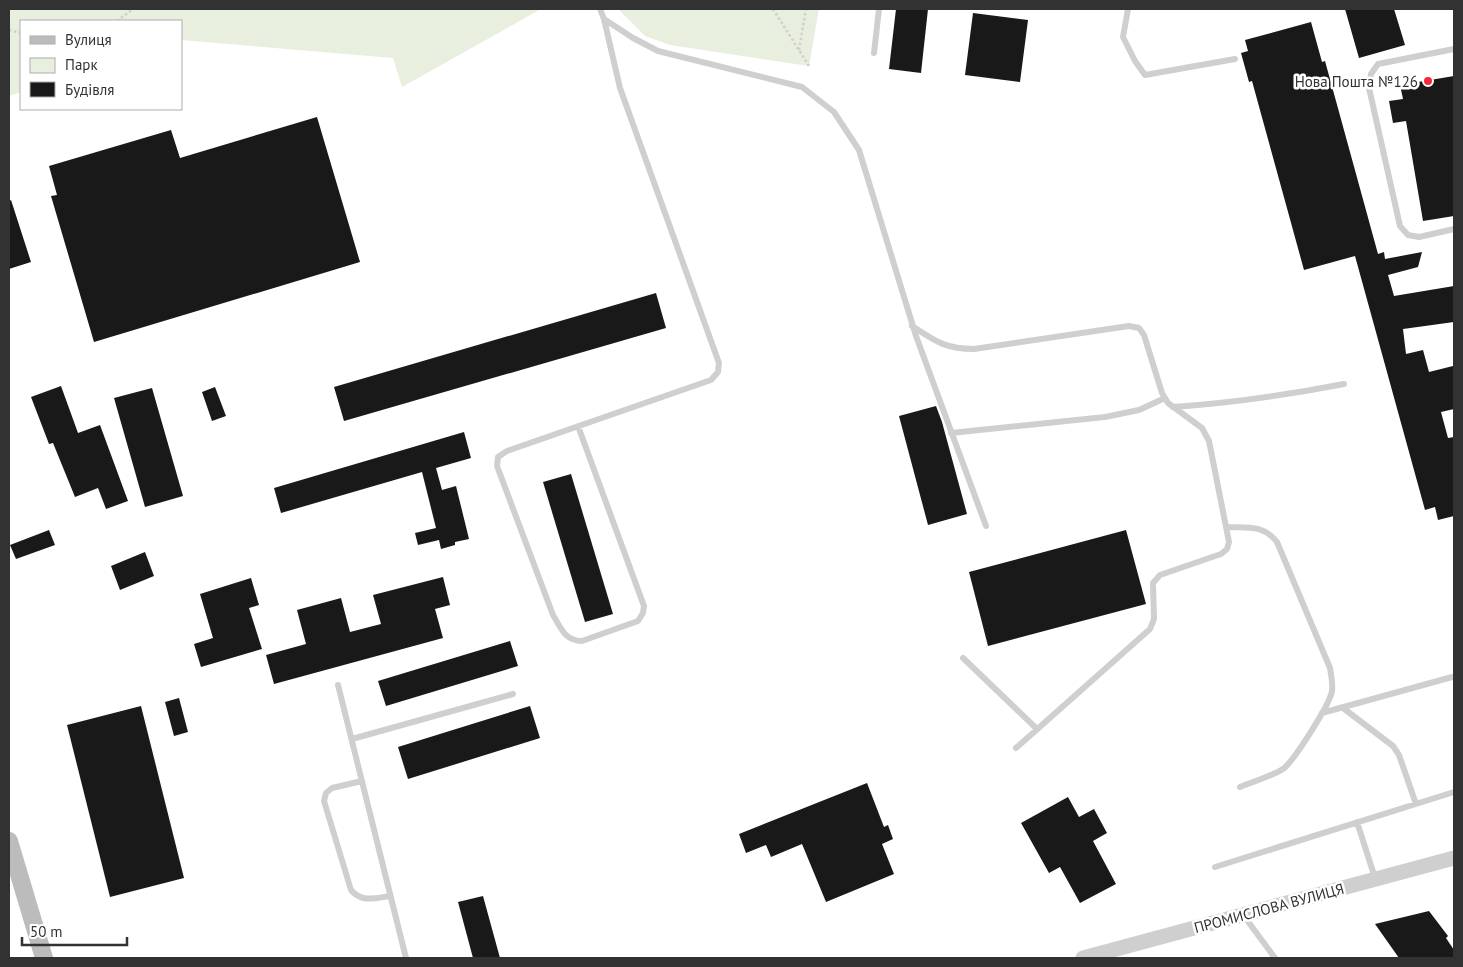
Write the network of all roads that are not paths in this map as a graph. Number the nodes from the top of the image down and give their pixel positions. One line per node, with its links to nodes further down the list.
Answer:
1 (600, 9): 4 (lane)
2 (879, 9): 6 (lane)
3 (1128, 9): 7 (lane)
4 (604, 19): 9 (lane); 13 (lane)
5 (1454, 49): 8 (lane)
6 (874, 53)
7 (1235, 58)
8 (1454, 229)
9 (912, 326): 11 (lane); 14 (lane)
10 (1344, 384): 12 (lane)
11 (1165, 398): 12 (lane); 14 (lane)
12 (1173, 406): 16 (lane)
13 (578, 426): 13 (lane)
14 (952, 433): 15 (lane)
15 (986, 526)
16 (1226, 527): 22 (lane); 23 (lane)
17 (963, 658): 23 (lane)
18 (1452, 677): 21 (lane)
19 (338, 685): 24 (lane)
20 (512, 694): 24 (lane)
21 (1343, 708): 22 (lane); 29 (lane)
22 (1322, 713): 27 (lane)
23 (1037, 729): 25 (lane)
24 (352, 739): 26 (lane)
25 (1016, 748)
26 (362, 781): 35 (lane); 35 (lane)
27 (1240, 787)
28 (1454, 792): 29 (lane)
29 (1416, 804): 30 (lane)
30 (1357, 822): 33 (lane); 34 (lane)
31 (9, 842): 37 (main road)
32 (1454, 858): 34 (street, ПРОМИСЛОВА ВУЛИЦЯ)
33 (1215, 867)
34 (1375, 880): 36 (street, ПРОМИСЛОВА ВУЛИЦЯ)
35 (390, 896): 38 (lane)
36 (1244, 915): 39 (street, ПРОМИСЛОВА ВУЛИЦЯ); 40 (lane)
37 (44, 958)
38 (406, 958)
39 (1083, 958)
40 (1275, 958)

